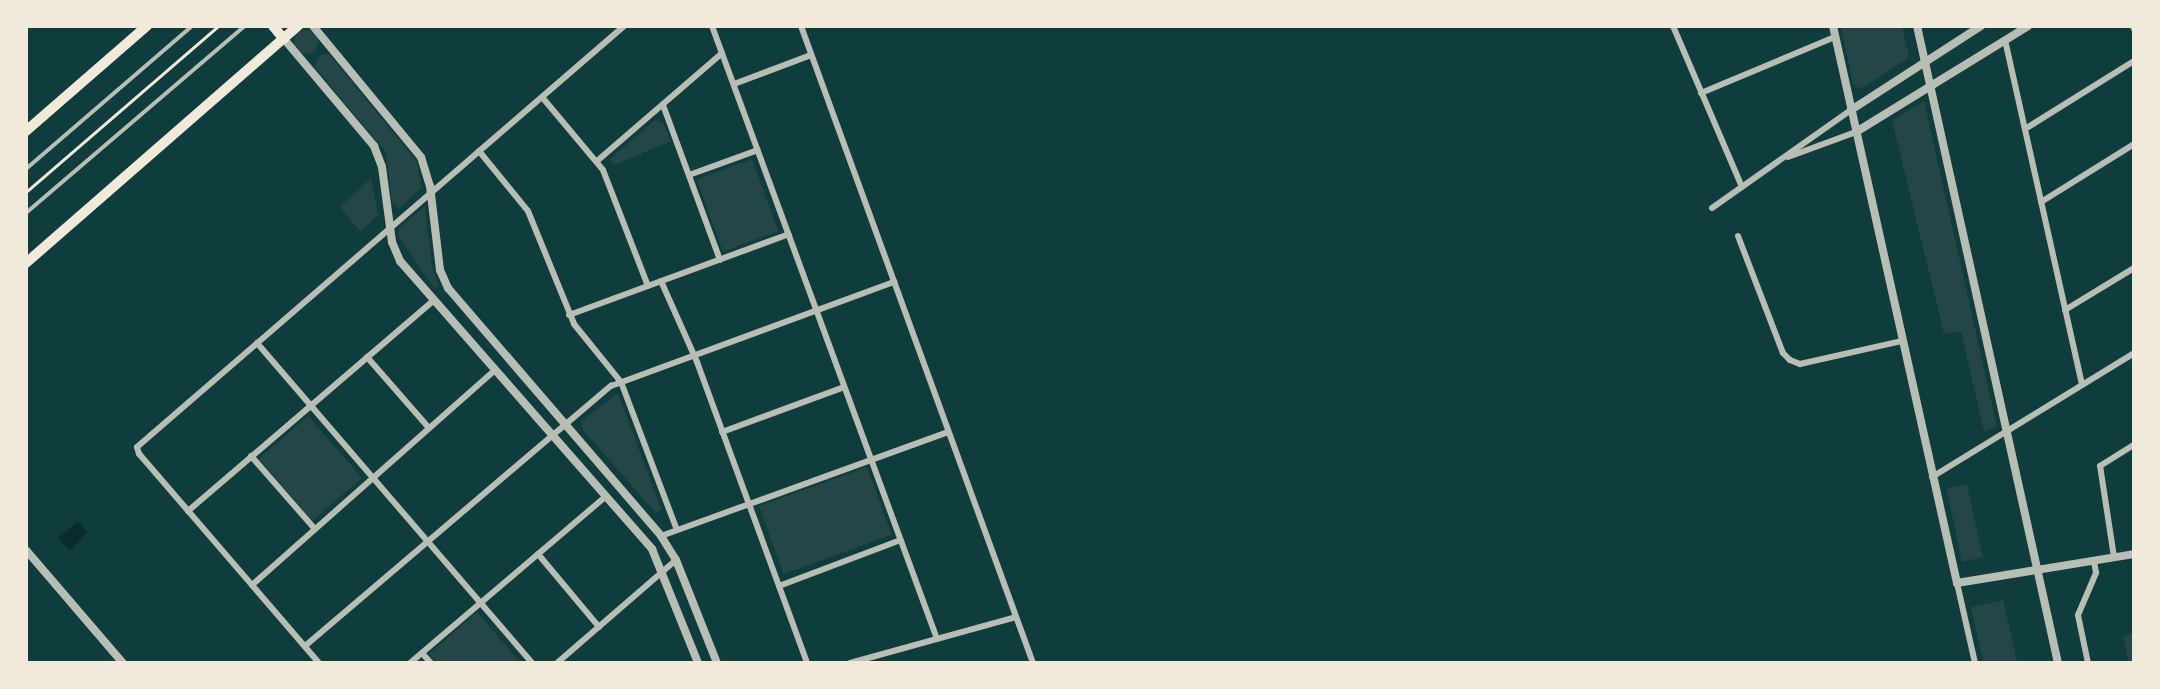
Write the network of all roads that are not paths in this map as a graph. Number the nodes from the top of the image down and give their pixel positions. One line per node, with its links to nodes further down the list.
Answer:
1 (147, 26): 29 (main road)
2 (192, 26): 36 (lane)
3 (244, 26): 42 (lane)
4 (273, 26): 16 (main road)
5 (298, 26): 16 (main road)
6 (313, 26): 39 (street)
7 (624, 26): 25 (street)
8 (712, 26): 18 (street)
9 (801, 26): 19 (street)
10 (1673, 26): 24 (street)
11 (1833, 26): 15 (street)
12 (1917, 26): 20 (street)
13 (1981, 26): 20 (street)
14 (2028, 26): 17 (street)
15 (1835, 37): 24 (street); 27 (street)
16 (284, 39): 43 (street); 47 (main road)
17 (2005, 40): 23 (street); 28 (street)
18 (722, 53): 22 (street); 26 (street)
19 (811, 55): 22 (street); 50 (street)
20 (1925, 61): 23 (street); 27 (street)
21 (2134, 61): 28 (street)
22 (733, 84): 32 (street)
23 (1931, 87): 30 (street); 70 (street)
24 (1701, 93): 38 (street)
25 (542, 97): 33 (street); 35 (street)
26 (663, 105): 35 (street); 37 (street)
27 (1851, 110): 30 (street); 34 (street)
28 (2025, 130): 40 (street)
29 (26, 131)
30 (1856, 132): 34 (street); 56 (street)
31 (2134, 144): 40 (street)
32 (758, 150): 37 (street); 44 (street)
33 (480, 151): 39 (street); 55 (street)
34 (1780, 160): 38 (street)
35 (597, 161): 51 (street)
36 (26, 169)
37 (689, 175): 46 (street)
38 (1742, 187): 41 (street)
39 (431, 193): 43 (street); 66 (street)
40 (2041, 202): 53 (street)
41 (1712, 208)
42 (26, 214)
43 (390, 228): 52 (street); 57 (street)
44 (789, 234): 46 (street); 54 (street)
45 (1738, 236): 56 (street)
46 (720, 260): 49 (street)
47 (26, 263)
48 (2134, 268): 53 (street)
49 (661, 281): 51 (street); 59 (street)
50 (894, 282): 54 (street); 69 (street)
51 (648, 286): 55 (street)
52 (434, 300): 60 (street); 61 (street)
53 (2065, 310): 63 (street)
54 (817, 311): 59 (street); 64 (street)
55 (569, 315): 62 (street)
56 (1902, 341): 76 (street)
57 (257, 343): 65 (street); 79 (street)
58 (2134, 353): 63 (street)
59 (692, 356): 62 (street); 68 (street)
60 (367, 357): 65 (street); 67 (street)
61 (494, 371): 67 (street); 71 (street)
62 (621, 382): 66 (street); 81 (street)
63 (2082, 385): 70 (street)
64 (844, 387): 68 (street); 74 (street)
65 (310, 406): 73 (street); 75 (street)
66 (564, 423): 71 (street); 82 (street)
67 (429, 428): 75 (street)
68 (722, 432): 78 (street)
69 (948, 432): 74 (street); 97 (street)
70 (2005, 433): 76 (street); 91 (street)
71 (549, 435): 77 (street); 84 (street)
72 (2134, 445): 88 (street)
73 (251, 456): 79 (street); 80 (street)
74 (871, 460): 78 (street); 83 (street)
75 (372, 477): 80 (street); 84 (street)
76 (1932, 477): 93 (street)
77 (604, 498): 86 (street); 92 (street)
78 (749, 504): 81 (street); 95 (street)
79 (188, 511): 94 (street)
80 (315, 529): 94 (street)
81 (677, 530): 82 (street)
82 (661, 536): 89 (street)
83 (901, 540): 95 (street); 99 (street)
84 (427, 541): 96 (street); 100 (street)
85 (26, 550): 102 (street)
86 (538, 554): 96 (street); 98 (street)
87 (2134, 554): 88 (street)
88 (2114, 557): 90 (street)
89 (676, 560): 92 (street); 109 (street)
90 (2094, 560): 91 (street); 115 (street)
91 (2037, 569): 93 (street); 114 (street)
92 (664, 571): 98 (street); 108 (street)
93 (1957, 583): 113 (street)
94 (252, 584): 100 (street)
95 (779, 586): 110 (street)
96 (481, 603): 101 (street); 106 (street)
97 (1016, 617): 99 (street); 112 (street)
98 (599, 627): 107 (street)
99 (937, 639): 111 (street)
100 (305, 646): 103 (street)
101 (422, 653): 104 (street); 105 (street)
102 (123, 663)
103 (319, 663)
104 (410, 663)
105 (431, 663)
106 (532, 663)
107 (557, 663)
108 (698, 663)
109 (716, 663)
110 (807, 663)
111 (850, 663)
112 (1032, 663)
113 (1975, 663)
114 (2058, 663)
115 (2088, 663)

